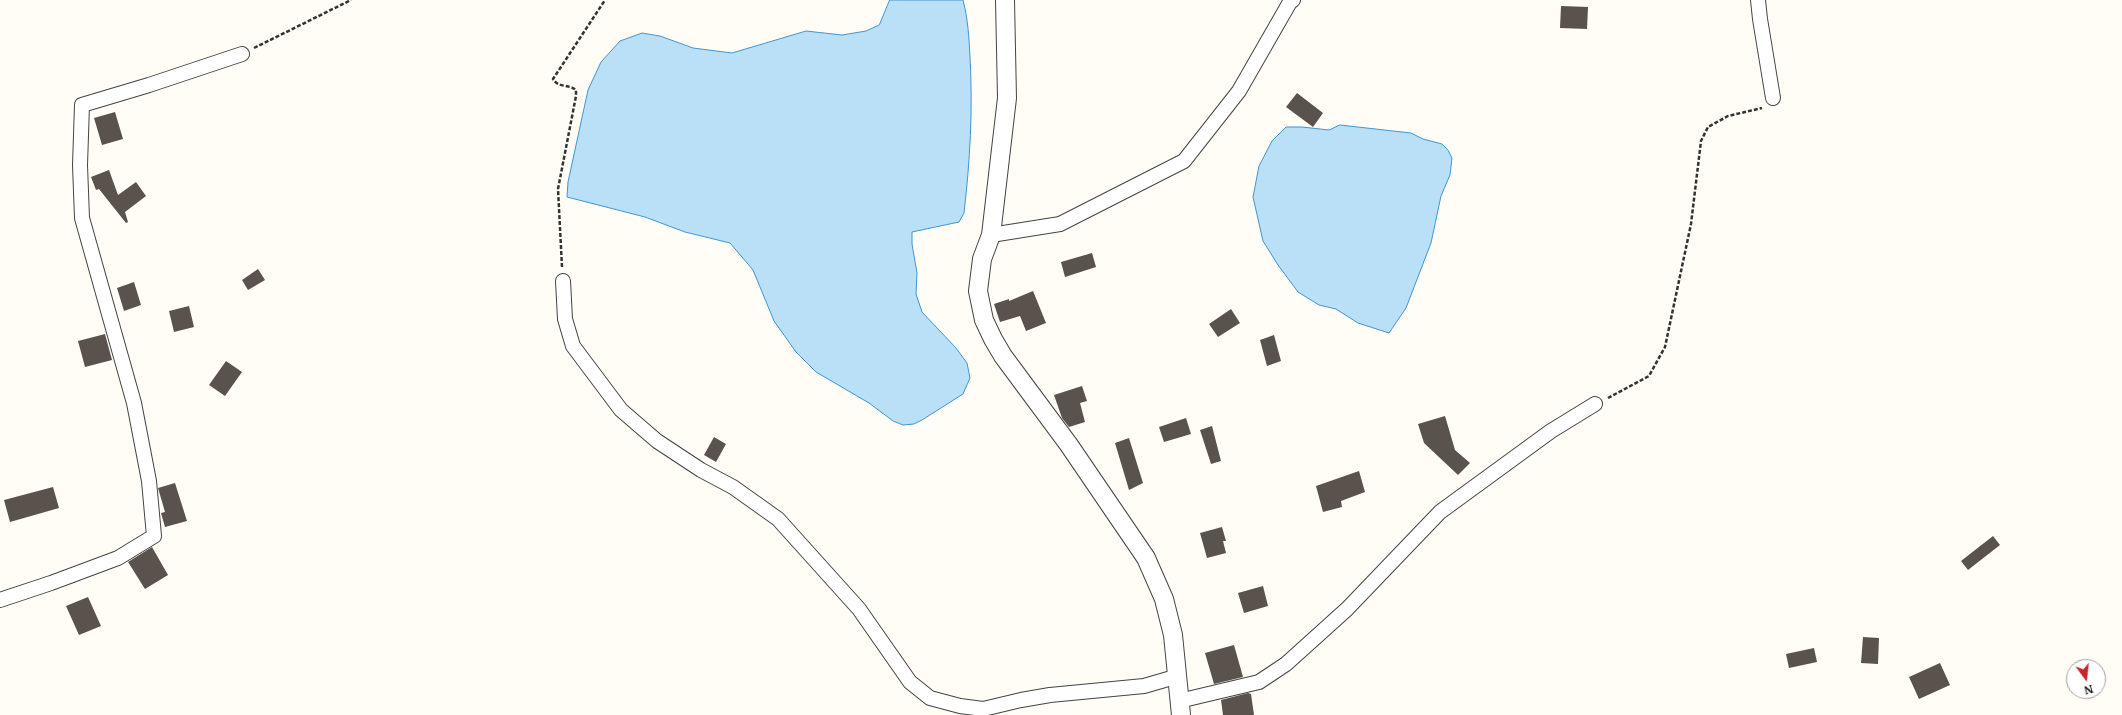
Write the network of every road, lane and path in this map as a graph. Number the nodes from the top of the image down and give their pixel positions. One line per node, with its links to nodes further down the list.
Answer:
1 (351, 0): 6 (path)
2 (605, 0): 9 (path)
3 (1005, 0): 8 (street)
4 (1293, 0): 8 (street)
5 (1758, 0): 7 (street)
6 (242, 54): 11 (street)
7 (1773, 98): 10 (path)
8 (991, 235): 12 (street)
9 (563, 281): 14 (street)
10 (1595, 404): 13 (street)
11 (0, 600)
12 (1176, 677): 13 (street); 14 (street)
13 (1180, 708)
14 (961, 711)

